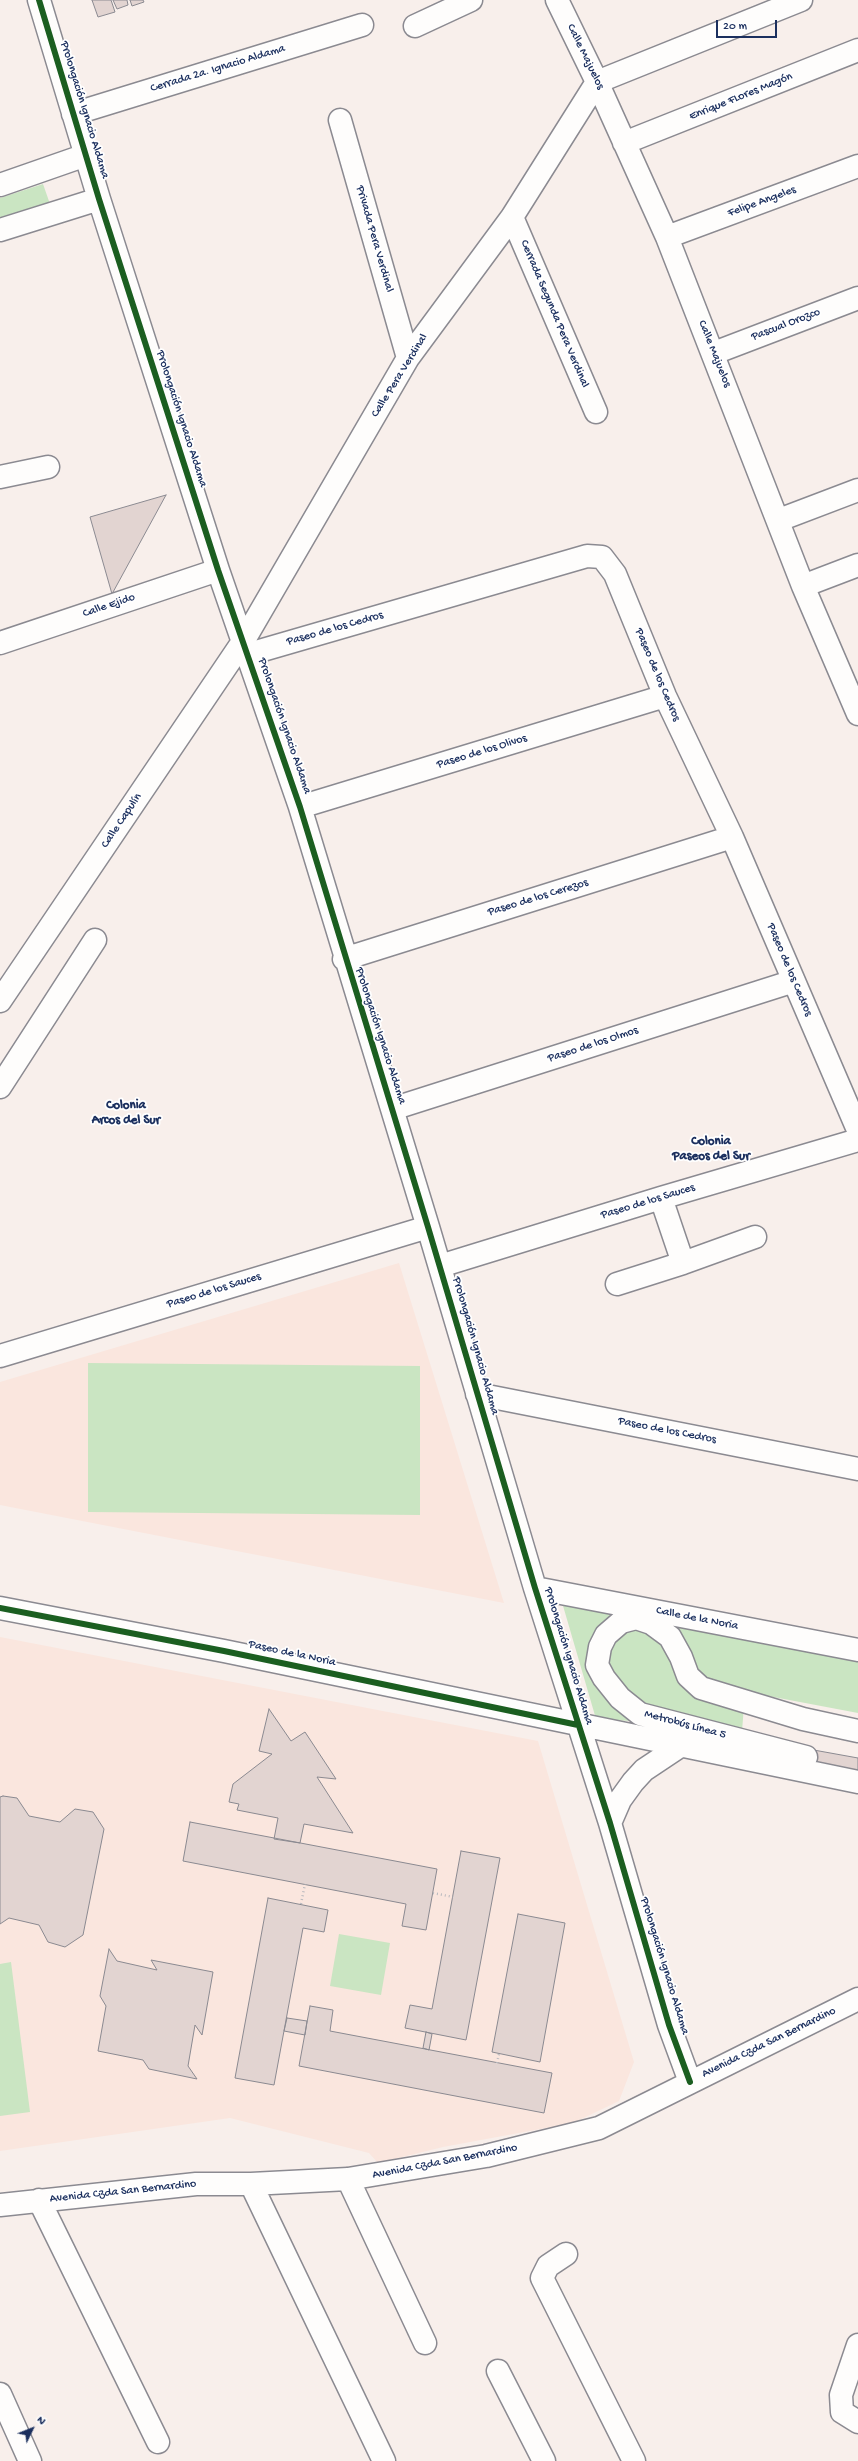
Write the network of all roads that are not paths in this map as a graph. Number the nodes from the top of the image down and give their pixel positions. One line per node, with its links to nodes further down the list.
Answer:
1 (39, 0): 9 (street, Prolongación Ignacio Aldama)
2 (471, 0): 6 (street)
3 (557, 0): 8 (street, Calle Majuelos)
4 (801, 0): 8 (street)
5 (362, 25): 9 (street, Cerrada 2a. Ignacio Aldama)
6 (416, 26)
7 (858, 50): 11 (street, Enrique FLores Magón)
8 (597, 82): 11 (street, Calle Majuelos); 16 (street, Calle Pera Verdinal)
9 (73, 114): 12 (street, Prolongación Ignacio Aldama)
10 (340, 120): 21 (street, Privada Pera Verdinal)
11 (624, 143): 18 (street, Calle Majuelos)
12 (86, 155): 14 (street); 15 (street, Prolongación Ignacio Aldama)
13 (858, 166): 18 (street, Felipe Angeles)
14 (0, 184)
15 (99, 199): 17 (street); 28 (street, Prolongación Ignacio Aldama)
16 (512, 217): 21 (street, Calle Pera Verdinal); 22 (street, Cerrada Segunda Pera Verdinal)
17 (0, 230)
18 (667, 237): 20 (street, Calle Majuelos)
19 (858, 298): 20 (street, Pascual Orozco)
20 (714, 353): 26 (street, Calle Majuelos)
21 (408, 358): 31 (street, Calle Pera Verdinal)
22 (596, 412)
23 (48, 467): 24 (street)
24 (0, 477)
25 (858, 490): 26 (street)
26 (779, 520): 29 (street, Calle Majuelos)
27 (858, 565): 29 (street)
28 (218, 570): 30 (street, Calle Ejido); 31 (street, Prolongación Ignacio Aldama)
29 (803, 586): 32 (street, Calle Majuelos)
30 (0, 643)
31 (246, 647): 33 (street, Paseo de los Cedros); 35 (street, Prolongación Ignacio Aldama); 40 (street, Calle Capulín)
32 (852, 685): 34 (street, Calle Majuelos)
33 (665, 696): 35 (street, Paseo de los Olivos); 36 (street, Paseo de los Cedros)
34 (858, 714)
35 (300, 807): 38 (street, Prolongación Ignacio Aldama)
36 (732, 837): 38 (street, Paseo de los Cerezos); 39 (street, Paseo de los Cedros)
37 (95, 940): 41 (street)
38 (344, 958): 42 (street, Prolongación Ignacio Aldama)
39 (794, 981): 42 (street, Paseo de los Olmos); 43 (street, Paseo de los Cedros)
40 (0, 1001)
41 (0, 1087)
42 (392, 1109): 46 (street, Prolongación Ignacio Aldama)
43 (858, 1130)
44 (858, 1140): 45 (street, Paseo de los Sauces)
45 (661, 1198): 48 (street); 49 (street, Paseo de los Sauces)
46 (428, 1227): 49 (street, Prolongación Ignacio Aldama); 51 (street, Paseo de los Sauces)
47 (755, 1237): 48 (street)
48 (683, 1263): 50 (street)
49 (440, 1266): 52 (street, Prolongación Ignacio Aldama)
50 (617, 1284)
51 (0, 1356)
52 (477, 1394): 53 (street, Paseo de los Cedros); 54 (street, Prolongación Ignacio Aldama)
53 (858, 1469)
54 (535, 1588): 56 (street, Calle de la Noria); 57 (street, Prolongación Ignacio Aldama)
55 (0, 1608): 57 (street, Paseo de la Noria)
56 (858, 1650)
57 (578, 1725): 59 (street); 62 (street, Prolongación Ignacio Aldama)
58 (858, 1731): 60 (street, Metrobús Línea 5)
59 (680, 1746): 61 (street); 62 (street)
60 (858, 1767)
61 (858, 1782)
62 (610, 1823): 64 (street, Prolongación Ignacio Aldama)
63 (858, 1999): 64 (street, Avenida Czda San Bernardino)
64 (690, 2082): 65 (street, Avenida Czda San Bernardino)
65 (348, 2179): 66 (street, Avenida Czda San Bernardino); 70 (street)
66 (251, 2184): 67 (street, Avenida Czda San Bernardino); 77 (street)
67 (39, 2200): 68 (street, Avenida Czda San Bernardino); 75 (street)
68 (0, 2205)
69 (566, 2254): 79 (street)
70 (425, 2343)
71 (858, 2345): 74 (street)
72 (498, 2371): 78 (street)
73 (0, 2394): 76 (street)
74 (858, 2422)
75 (158, 2442)
76 (30, 2461)
77 (384, 2461)
78 (544, 2461)
79 (634, 2461)

